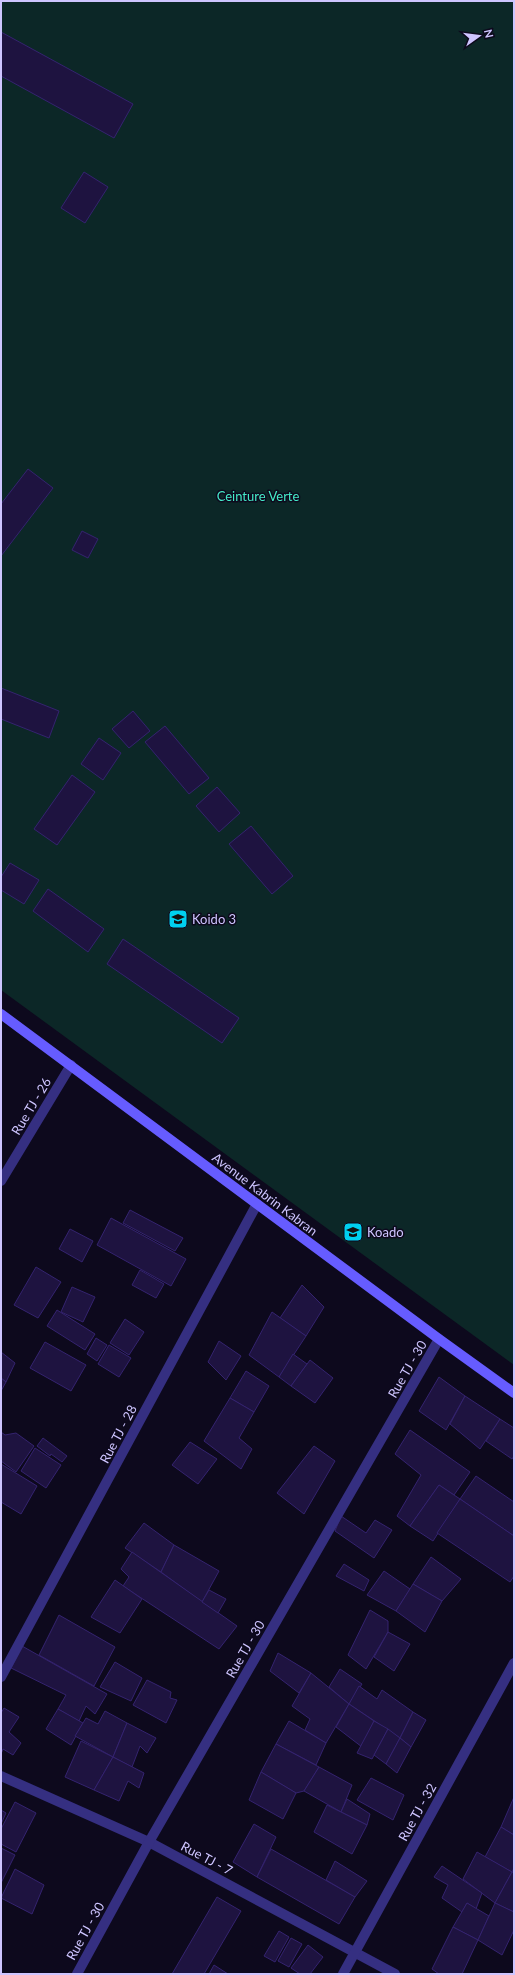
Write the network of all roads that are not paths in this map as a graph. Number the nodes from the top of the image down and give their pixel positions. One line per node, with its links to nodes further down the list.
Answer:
1 (1, 1014): 2 (street, Avenue Kabrin Kabran)
2 (71, 1065): 3 (street, Rue TJ - 26); 4 (street, Avenue Kabrin Kabran)
3 (1, 1181)
4 (257, 1204): 5 (street, Avenue Kabrin Kabran); 8 (street, Rue TJ - 28)
5 (439, 1339): 6 (street, Avenue Kabrin Kabran); 10 (street, Rue TJ - 30)
6 (514, 1393)
7 (514, 1663): 11 (street, Rue TJ - 32)
8 (1, 1677)
9 (1, 1776): 10 (street, Rue TJ - 7)
10 (149, 1842): 11 (street, Rue TJ - 7); 12 (street, Rue TJ - 30)
11 (356, 1952): 13 (street, Rue TJ - 32); 14 (street, Rue TJ - 7)
12 (77, 1974)
13 (343, 1974)
14 (395, 1974)

